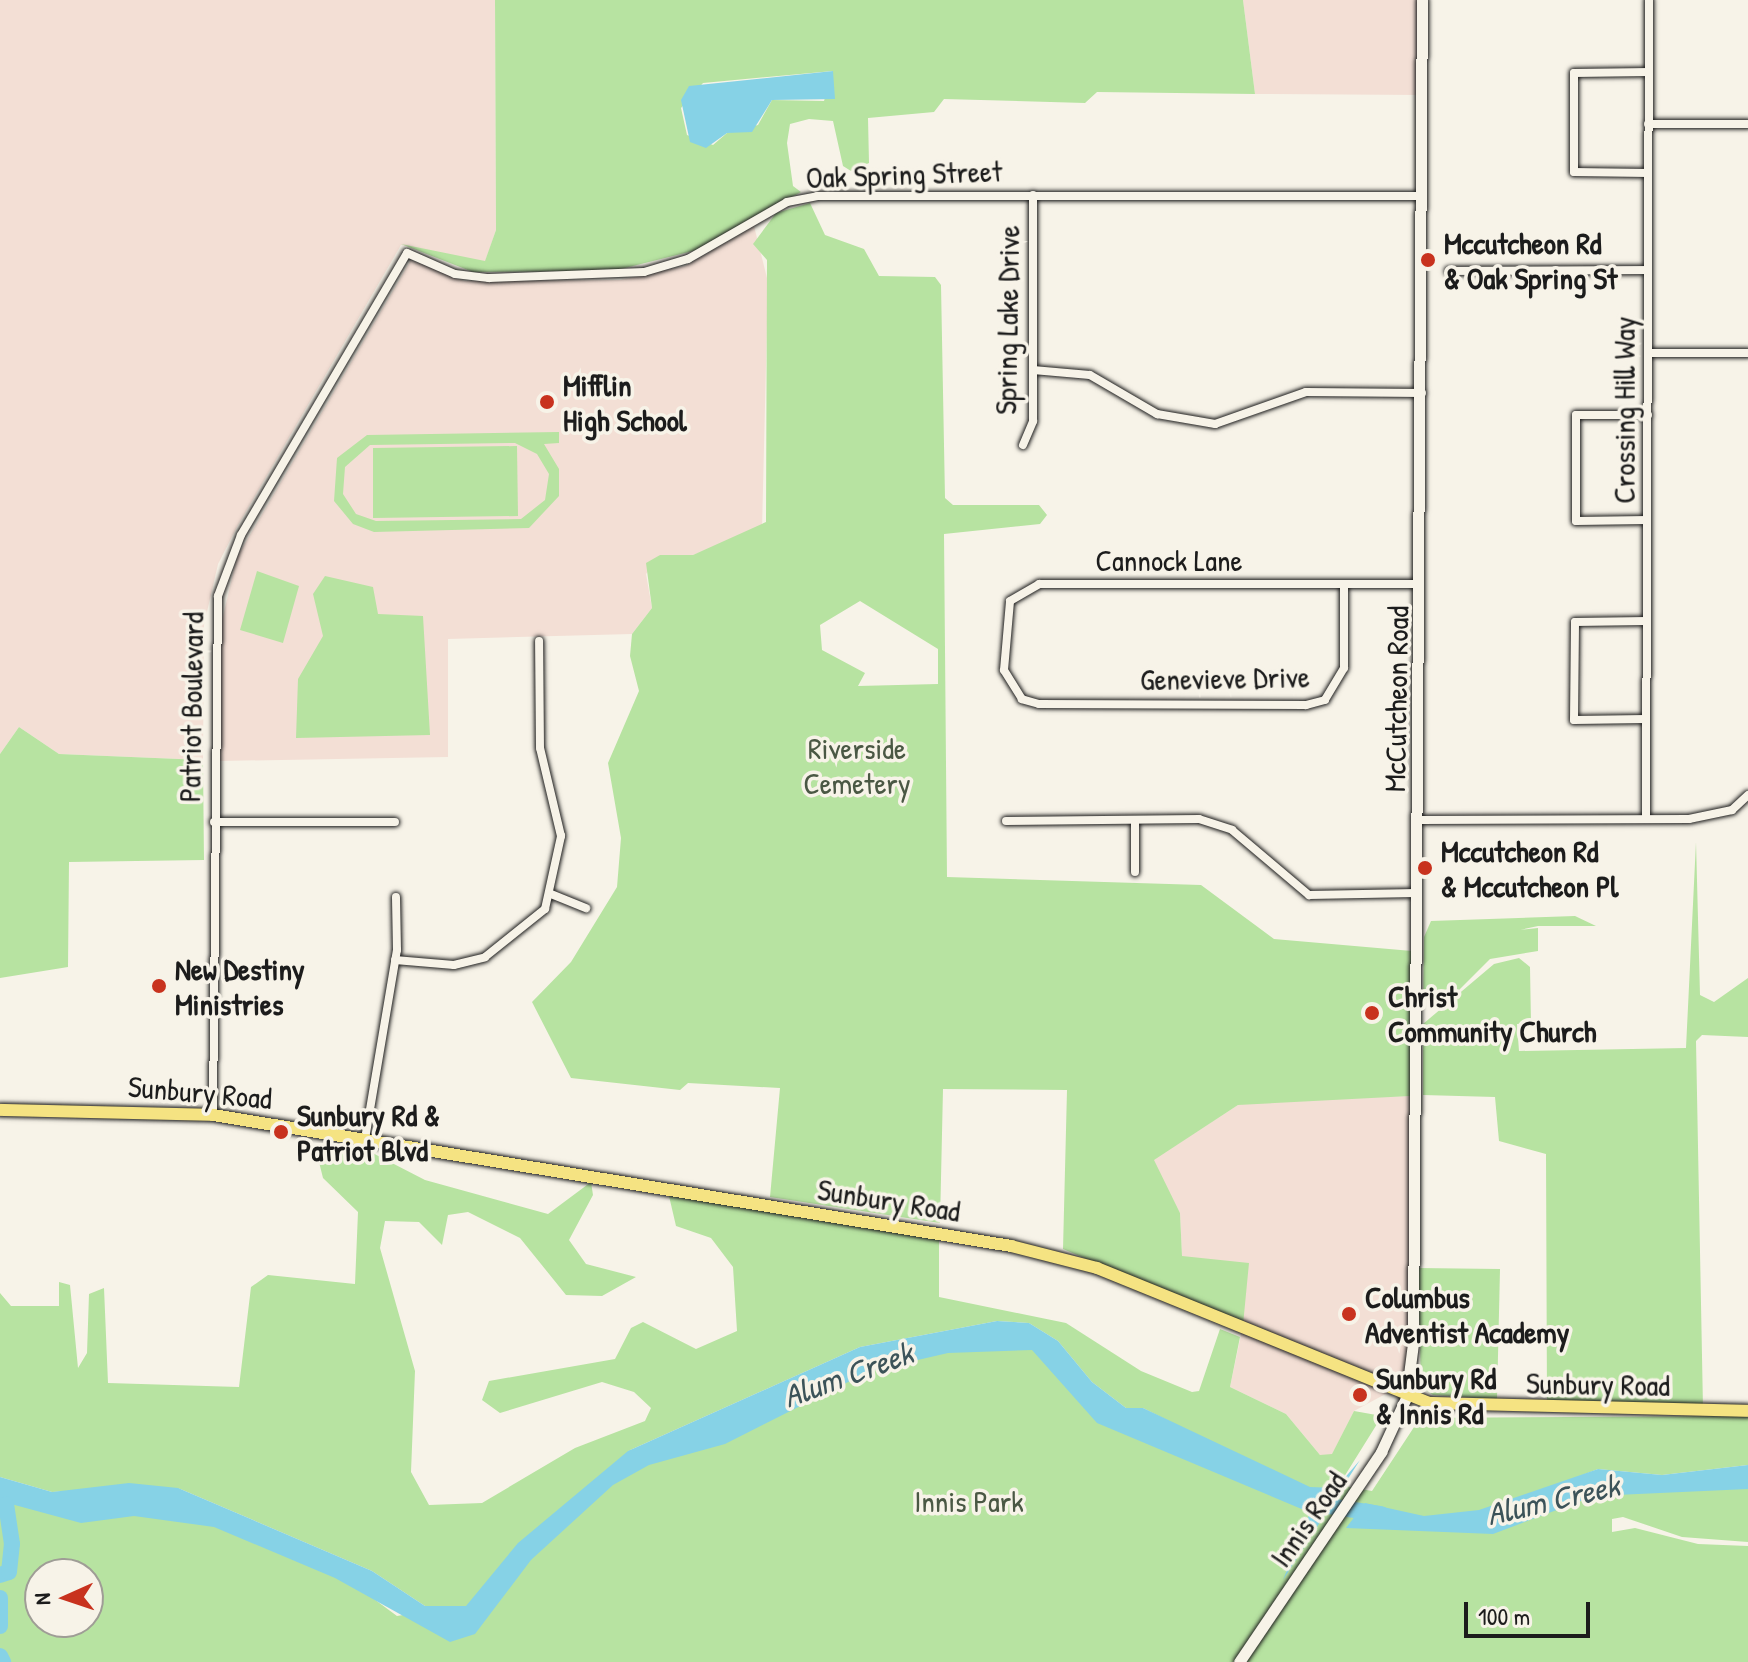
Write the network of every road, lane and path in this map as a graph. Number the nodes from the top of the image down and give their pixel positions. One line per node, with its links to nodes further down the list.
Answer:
1 (1422, 0): 8 (main road, McCutcheon Road)
2 (1649, 0): 3 (street, Crossing Hill Way)
3 (1649, 72): 4 (street, Crossing Hill Way); 6 (street)
4 (1648, 124): 5 (street); 6 (street, Crossing Hill Way)
5 (1748, 124)
6 (1648, 173): 10 (street, Crossing Hill Way)
7 (1033, 195): 8 (street, Oak Spring Street); 9 (street, Oak Spring Street); 14 (street, Spring Lake Drive)
8 (1423, 196): 15 (main road, McCutcheon Road)
9 (407, 253): 30 (street, Patriot Boulevard)
10 (1648, 270): 11 (street); 12 (street, Crossing Hill Way)
11 (1449, 271)
12 (1648, 353): 13 (street); 16 (street, Crossing Hill Way)
13 (1748, 353)
14 (1033, 370): 15 (street); 17 (street, Spring Lake Drive)
15 (1422, 393): 20 (main road, McCutcheon Road)
16 (1648, 415): 18 (street, Crossing Hill Way); 18 (street)
17 (1023, 445)
18 (1647, 520): 21 (street, Crossing Hill Way)
19 (1344, 584): 20 (street, Cannock Lane); 23 (street, Cannock Lane); 23 (street, Genevieve Drive)
20 (1421, 584): 28 (main road, McCutcheon Road)
21 (1646, 621): 24 (street, Crossing Hill Way); 24 (street)
22 (539, 641): 34 (street)
23 (1010, 686)
24 (1645, 719): 26 (street, Crossing Hill Way)
25 (1748, 795): 26 (street)
26 (1646, 819): 28 (street)
27 (1135, 820): 29 (street); 32 (street); 33 (street)
28 (1419, 820): 33 (main road, McCutcheon Road)
29 (1006, 821)
30 (214, 822): 31 (street); 39 (street, Patriot Boulevard)
31 (395, 822)
32 (1135, 872)
33 (1416, 893): 41 (main road, McCutcheon Road)
34 (551, 894): 36 (street); 37 (street)
35 (396, 897): 37 (street)
36 (586, 908)
37 (395, 960): 40 (street)
38 (0, 1110): 39 (main road, Sunbury Road)
39 (213, 1115): 40 (main road, Sunbury Road)
40 (365, 1139): 41 (main road, Sunbury Road)
41 (1406, 1398): 42 (main road, Sunbury Road); 43 (main road, Innis Road)
42 (1748, 1411)
43 (1239, 1662)

